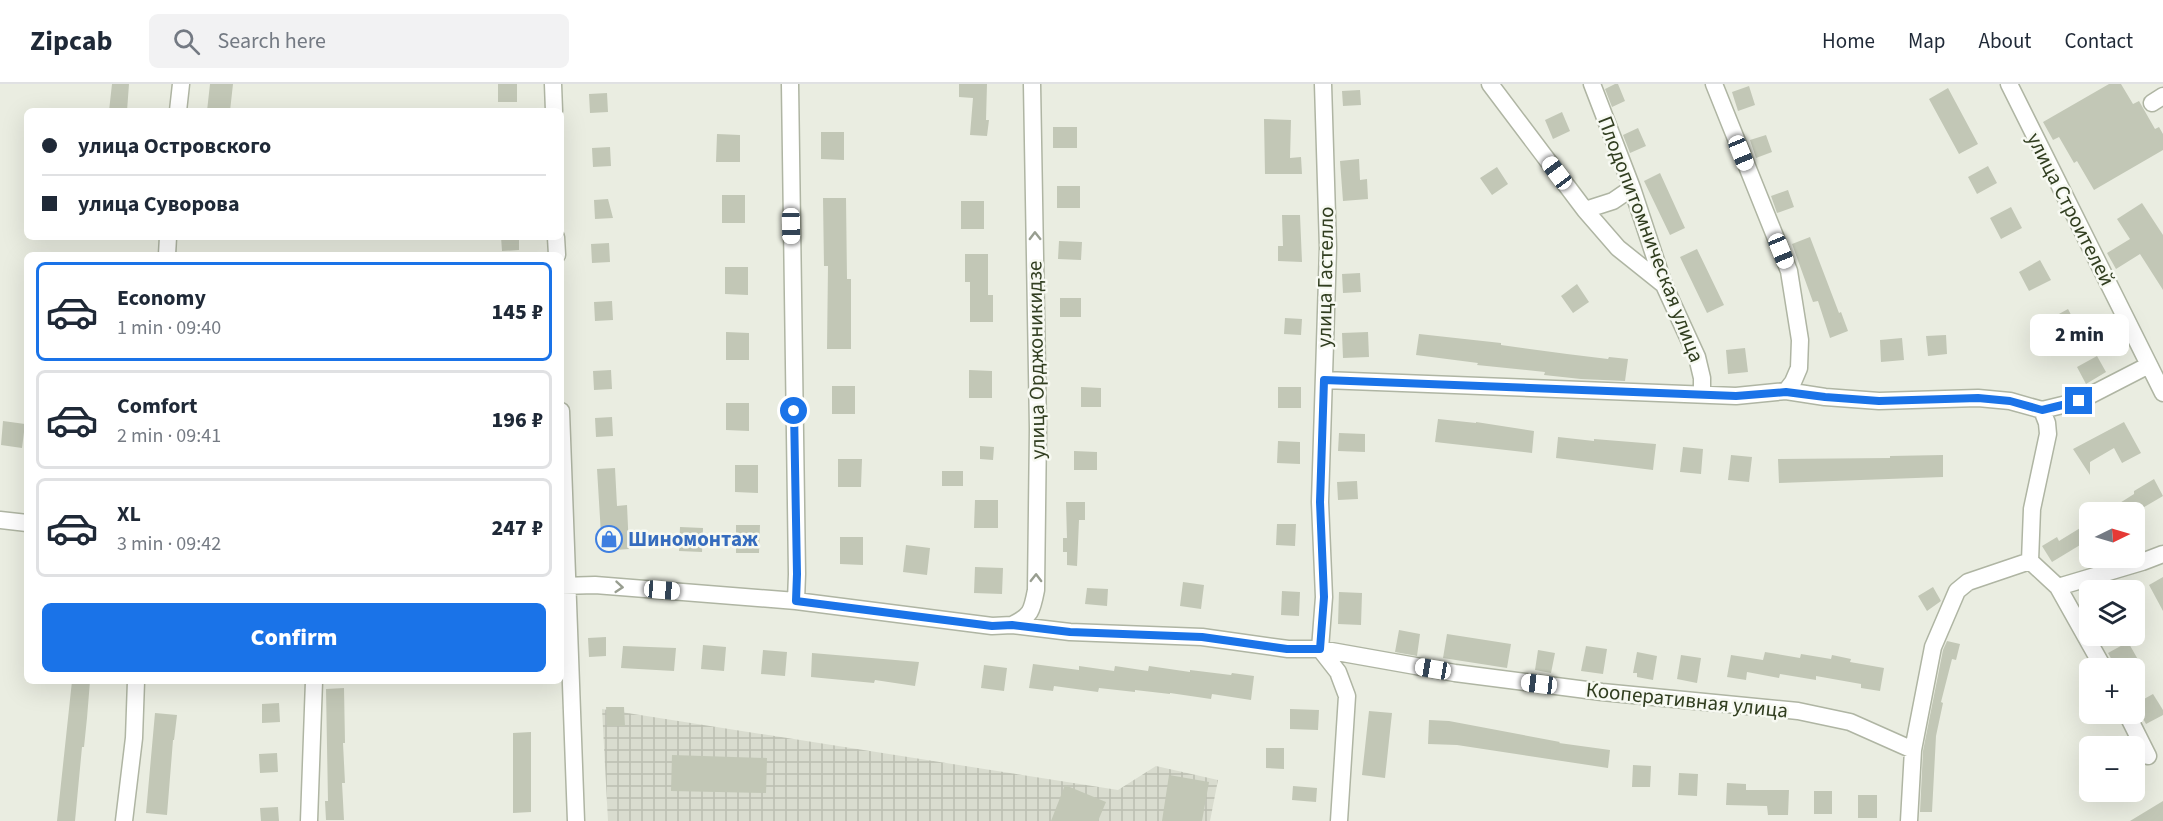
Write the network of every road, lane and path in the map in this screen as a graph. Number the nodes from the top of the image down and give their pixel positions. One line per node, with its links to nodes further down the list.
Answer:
1 (181, 84): 10 (street)
2 (553, 84): 11 (street)
3 (790, 84): 27 (street)
4 (1032, 84): 29 (street, улица Орджоникидзе, one-way to 4)
5 (1323, 84): 16 (street, улица Гастелло)
6 (1490, 84): 13 (street)
7 (1592, 84): 12 (street, Плодопитомническая улица)
8 (1714, 84): 17 (street)
9 (2008, 84): 15 (street, улица Строителей)
10 (178, 108)
11 (554, 108)
12 (1632, 188): 13 (street); 14 (street, Плодопитомническая улица)
13 (1585, 210): 14 (street)
14 (1664, 285): 19 (street, Плодопитомническая улица)
15 (2149, 365): 18 (street, улица Строителей); 20 (street)
16 (1324, 380): 19 (street); 30 (street, улица Гастелло)
17 (1786, 392): 19 (street); 20 (street)
18 (2163, 393)
19 (1702, 394)
20 (2042, 410): 24 (street)
21 (0, 520): 22 (street)
22 (24, 524)
23 (2163, 554): 26 (street)
24 (2030, 561): 26 (street); 35 (street)
25 (564, 586): 27 (street, Кооперативная улица, one-way to 27)
26 (2058, 587): 31 (street)
27 (796, 601): 29 (street, Кооперативная улица)
28 (564, 604): 39 (street)
29 (1012, 625): 30 (street, Кооперативная улица)
30 (1320, 649): 35 (street, Кооперативная улица); 40 (street)
31 (2098, 658)
32 (136, 684): 37 (street)
33 (314, 684): 38 (street)
34 (2132, 724): 36 (street)
35 (1913, 750): 41 (street)
36 (2148, 756)
37 (123, 821)
38 (309, 821)
39 (576, 821)
40 (1339, 821)
41 (1909, 821)

